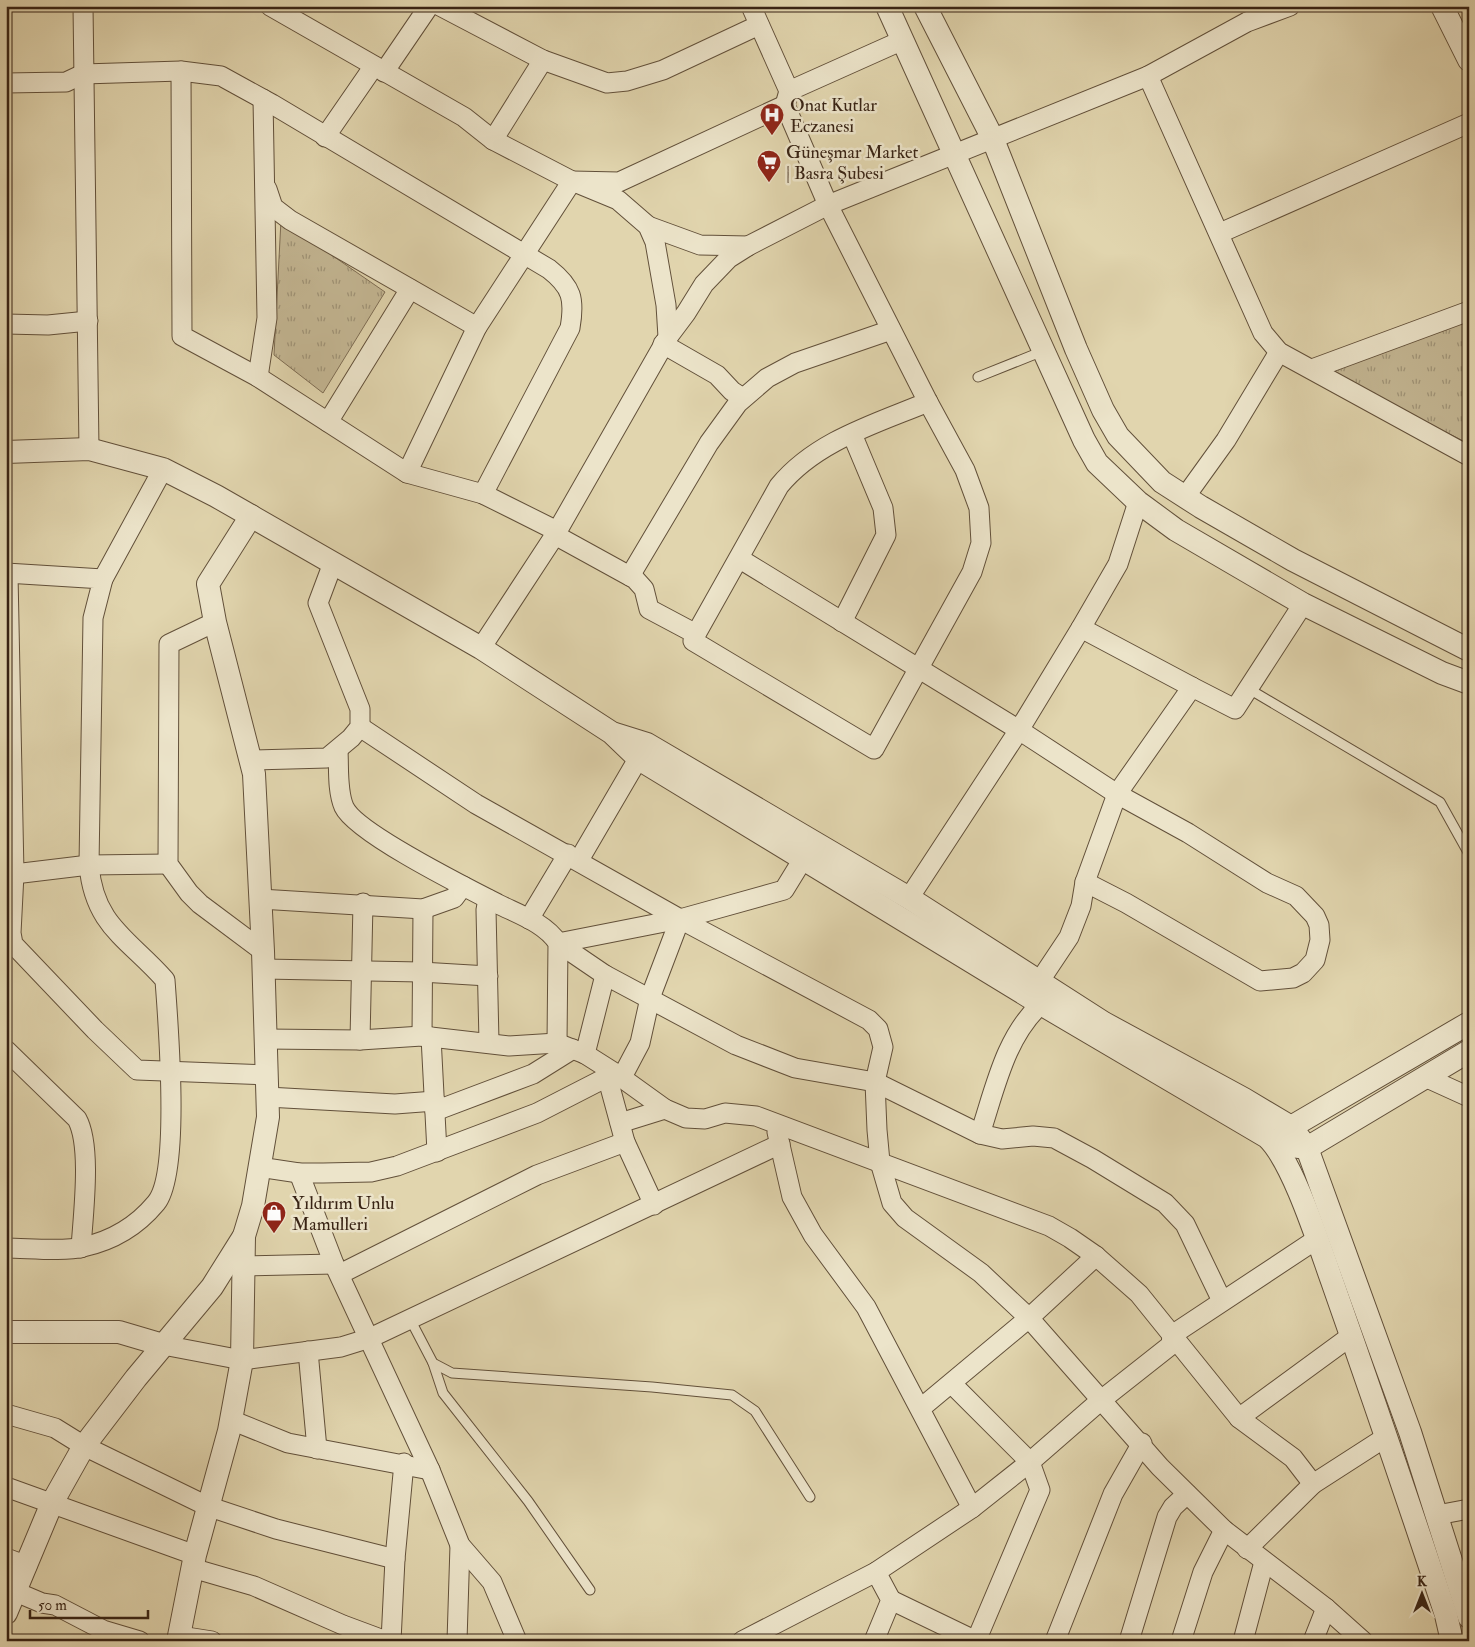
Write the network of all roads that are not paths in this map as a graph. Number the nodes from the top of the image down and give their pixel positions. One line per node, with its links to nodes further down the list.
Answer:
1 (83, 6): 17 (street)
2 (270, 6): 15 (street)
3 (429, 6): 15 (street)
4 (440, 6): 13 (street)
5 (751, 6): 11 (street)
6 (887, 6): 12 (street)
7 (925, 6): 24 (street)
8 (1290, 6): 10 (street)
9 (1442, 6): 14 (street)
10 (1243, 14): 18 (street)
11 (758, 25): 13 (street); 20 (street)
12 (903, 40): 20 (street); 26 (street)
13 (543, 60): 25 (street)
14 (1469, 60)
15 (379, 69): 23 (street); 25 (street)
16 (181, 71): 17 (street); 21 (street); 44 (street)
17 (83, 74): 19 (street); 36 (street)
18 (1148, 76): 24 (street); 31 (street)
19 (6, 82)
20 (787, 98): 28 (street); 29 (street)
21 (263, 99): 23 (street); 27 (street)
22 (1469, 123): 31 (street)
23 (325, 137): 33 (street)
24 (992, 137): 26 (street); 56 (street)
25 (493, 140): 28 (street)
26 (955, 154): 29 (street); 41 (street)
27 (263, 179): 34 (street); 44 (street)
28 (572, 181): 30 (street); 33 (street)
29 (828, 206): 32 (street); 39 (street)
30 (648, 226): 32 (street); 40 (street)
31 (1220, 233): 42 (street)
32 (748, 246): 40 (street)
33 (523, 255): 38 (street); 55 (street)
34 (410, 290): 38 (street); 48 (street)
35 (1469, 311): 43 (street)
36 (88, 321): 37 (street); 50 (street)
37 (6, 324)
38 (477, 327): 54 (street)
39 (891, 330): 46 (street); 47 (street)
40 (665, 340): 46 (street); 59 (street)
41 (1044, 350): 45 (lane); 57 (street)
42 (1279, 352): 43 (street); 56 (street)
43 (1312, 370): 52 (street)
44 (258, 376): 48 (street)
45 (978, 376)
46 (743, 398): 63 (street)
47 (928, 402): 49 (street); 72 (street)
48 (328, 422): 54 (street)
49 (852, 434): 60 (street); 67 (street)
50 (89, 449): 51 (street); 53 (street)
51 (6, 452)
52 (1469, 456)
53 (163, 469): 58 (street); 64 (street)
54 (408, 474): 55 (street)
55 (483, 494): 59 (street)
56 (1185, 497): 71 (street)
57 (1138, 502): 65 (street); 68 (street)
58 (250, 516): 61 (street); 66 (street)
59 (556, 533): 63 (street); 70 (street)
60 (740, 560): 67 (street); 69 (street)
61 (332, 563): 70 (street); 76 (street)
62 (7, 574): 64 (street); 87 (street)
63 (630, 576): 69 (street)
64 (103, 579): 86 (street)
65 (1303, 604): 73 (street); 75 (street)
66 (215, 622): 80 (street); 85 (street)
67 (842, 622): 72 (street)
68 (1081, 628): 74 (street); 77 (street)
69 (696, 634): 72 (street)
70 (481, 648): 79 (street)
71 (1469, 650)
72 (919, 670): 77 (street)
73 (1469, 683)
74 (1192, 687): 75 (street); 81 (street)
75 (1249, 689): 82 (lane)
76 (360, 727): 78 (street); 83 (street)
77 (1019, 730): 81 (street); 90 (street)
78 (338, 751): 80 (street); 89 (street)
79 (643, 752): 83 (street); 84 (street); 90 (street)
80 (250, 760): 91 (street)
81 (1117, 794): 88 (street); 88 (street)
82 (1469, 854)
83 (574, 857): 95 (street); 96 (street)
84 (804, 859): 95 (street); 103 (street)
85 (168, 864): 86 (street); 98 (street)
86 (89, 865): 87 (street); 113 (street)
87 (10, 874): 113 (street)
88 (1085, 882): 103 (street)
89 (463, 886): 92 (street); 94 (street)
90 (909, 898): 103 (street)
91 (260, 899): 93 (street); 98 (street)
92 (488, 899): 96 (street); 102 (street)
93 (363, 903): 94 (street); 99 (street)
94 (423, 909): 100 (street)
95 (680, 919): 97 (street); 104 (street); 117 (street)
96 (530, 920): 97 (street)
97 (558, 943): 101 (street); 110 (street)
98 (263, 960): 99 (street); 107 (street)
99 (362, 972): 100 (street); 108 (street)
100 (421, 972): 102 (street); 106 (street)
101 (605, 975): 104 (street); 110 (street)
102 (488, 976): 109 (street)
103 (1040, 993): 124 (street); 125 (street); 128 (street)
104 (650, 998): 115 (street); 117 (street)
105 (1469, 1023): 124 (street)
106 (427, 1036): 108 (street); 109 (street); 120 (street)
107 (266, 1039): 108 (street); 114 (street)
108 (360, 1040)
109 (489, 1042): 110 (street)
110 (572, 1049): 115 (street); 120 (street)
111 (6, 1050): 138 (street)
112 (1469, 1051): 116 (street)
113 (171, 1073): 114 (street); 138 (street)
114 (266, 1075): 118 (street)
115 (614, 1075): 121 (street); 122 (street); 130 (street)
116 (1425, 1077): 119 (street); 129 (street)
117 (875, 1082): 125 (street); 131 (street)
118 (267, 1097): 120 (street); 132 (street)
119 (1469, 1097)
120 (435, 1106): 130 (street)
121 (665, 1109): 122 (street); 123 (street)
122 (620, 1123): 126 (street)
123 (774, 1124): 127 (street); 131 (street)
124 (1291, 1127): 128 (street); 129 (street)
125 (980, 1134): 142 (street)
126 (625, 1142): 134 (street); 141 (street)
127 (780, 1144): 134 (street); 155 (street)
128 (1276, 1145): 129 (street); 136 (street)
129 (1307, 1148): 174 (street)
130 (438, 1152): 133 (street)
131 (880, 1162): 139 (street); 143 (street)
132 (260, 1167): 133 (street); 135 (street)
133 (299, 1173): 141 (street)
134 (654, 1205): 144 (street)
135 (244, 1236): 140 (street); 149 (street)
136 (1317, 1239): 142 (street); 147 (street)
137 (6, 1248): 138 (street)
138 (81, 1248)
139 (1096, 1256): 143 (street); 146 (street)
140 (244, 1266): 141 (street); 151 (street)
141 (337, 1269): 148 (street)
142 (1222, 1302): 146 (street)
143 (1029, 1318): 153 (street); 154 (street)
144 (410, 1319): 148 (street); 152 (lane)
145 (6, 1332): 149 (street)
146 (1172, 1335): 154 (street); 157 (street)
147 (1351, 1336): 157 (street); 159 (street)
148 (370, 1338): 150 (street); 165 (street)
149 (163, 1345): 151 (street); 161 (street)
150 (308, 1351): 151 (street); 162 (street)
151 (242, 1360): 158 (street)
152 (433, 1363): 169 (lane); 184 (lane)
153 (952, 1384): 155 (street); 163 (street)
154 (1100, 1401): 160 (street); 163 (street)
155 (921, 1408): 172 (street)
156 (6, 1414): 161 (street)
157 (1239, 1418): 166 (street)
158 (231, 1420): 162 (street); 171 (street)
159 (1386, 1437): 166 (street); 207 (street)
160 (1142, 1443): 168 (street); 201 (street)
161 (84, 1446): 170 (street); 171 (street)
162 (317, 1449): 164 (street)
163 (1030, 1462): 172 (street); 200 (street)
164 (404, 1463): 165 (street); 179 (street)
165 (430, 1470): 176 (street)
166 (1313, 1484): 177 (street)
167 (6, 1487): 170 (street)
168 (1187, 1494): 175 (street); 202 (street)
169 (810, 1497)
170 (52, 1503): 180 (street); 182 (street)
171 (207, 1506): 179 (street); 180 (street)
172 (972, 1508): 183 (street)
173 (1469, 1509): 174 (street)
174 (1437, 1515): 189 (street)
175 (1224, 1530): 177 (street); 203 (street)
176 (460, 1545): 196 (street); 197 (street)
177 (1247, 1550): 181 (street)
178 (6, 1558): 182 (street)
179 (395, 1559): 195 (street)
180 (194, 1562): 190 (street); 191 (street)
181 (1264, 1562): 187 (street); 204 (street)
182 (27, 1566): 185 (street)
183 (876, 1572): 186 (street); 198 (street)
184 (590, 1590)
185 (16, 1592): 188 (street); 192 (street)
186 (891, 1600): 199 (street); 200 (street)
187 (1326, 1608): 205 (street); 206 (street)
188 (6, 1613)
189 (1469, 1617)
190 (342, 1633): 194 (street)
191 (179, 1638): 193 (street)
192 (140, 1641)
193 (212, 1641)
194 (386, 1641)
195 (391, 1641)
196 (457, 1641)
197 (517, 1641)
198 (742, 1641)
199 (874, 1641)
200 (976, 1641)
201 (1055, 1641)
202 (1129, 1641)
203 (1181, 1641)
204 (1243, 1641)
205 (1313, 1641)
206 (1363, 1641)
207 (1452, 1641)

